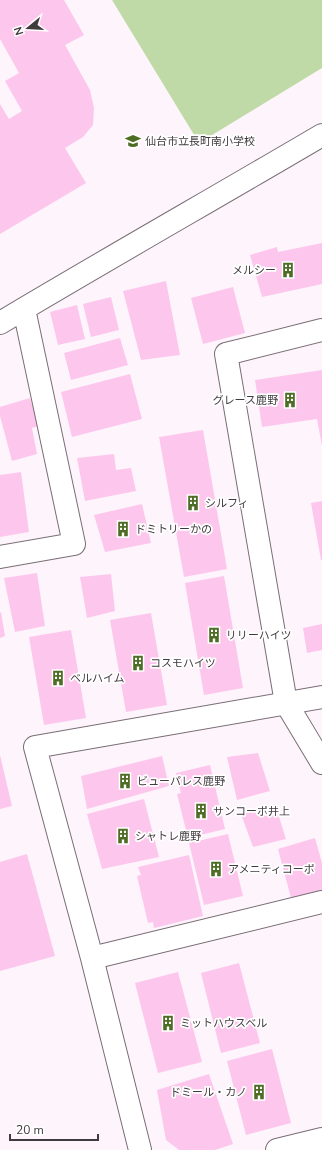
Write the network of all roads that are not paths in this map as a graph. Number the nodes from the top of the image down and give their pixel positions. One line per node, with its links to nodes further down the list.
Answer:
1 (322, 135): 2 (street)
2 (24, 309): 3 (street); 5 (street)
3 (0, 323)
4 (322, 330): 7 (street)
5 (0, 557)
6 (322, 697): 7 (street)
7 (286, 703): 8 (street); 10 (street)
8 (322, 763)
9 (322, 902): 10 (street)
10 (92, 958): 12 (street)
11 (313, 1144): 13 (street)
12 (140, 1150)
13 (278, 1150)

